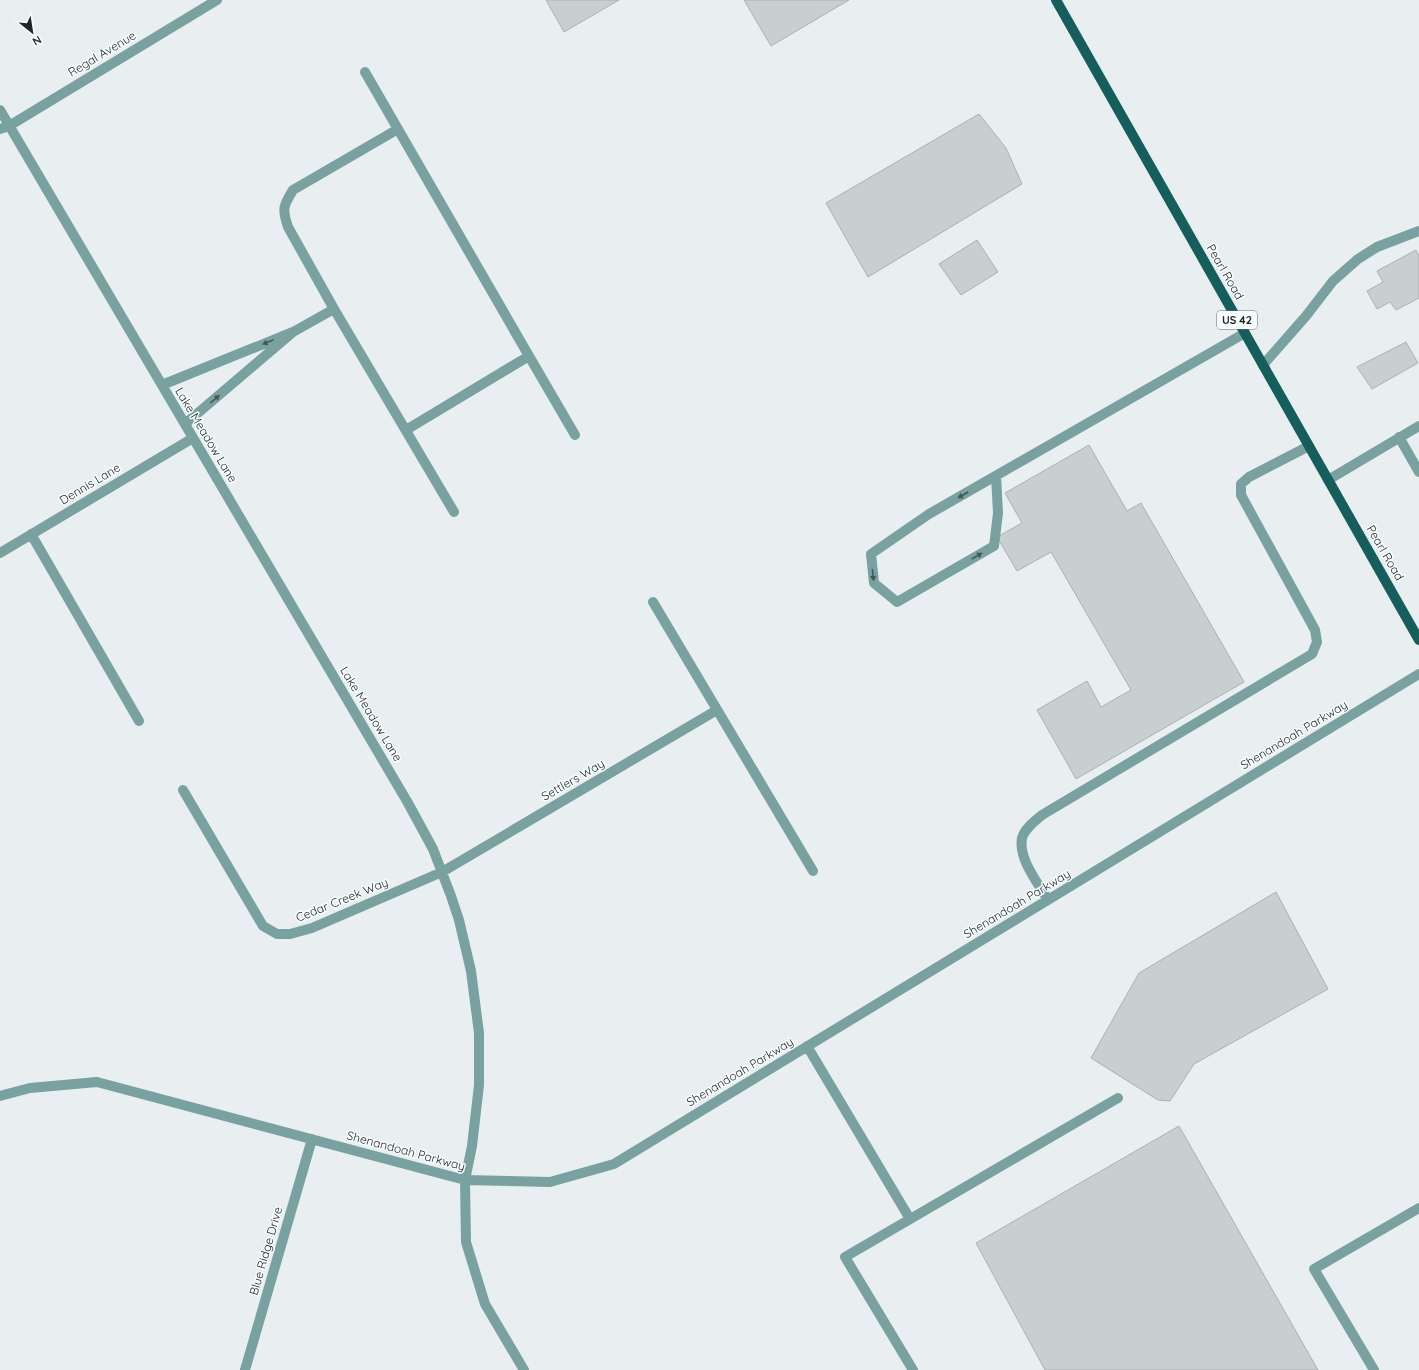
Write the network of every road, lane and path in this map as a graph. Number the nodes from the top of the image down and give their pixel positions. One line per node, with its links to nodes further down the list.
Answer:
1 (217, 0): 5 (street, Regal Avenue)
2 (1056, 0): 10 (main road, Pearl Road / US 42)
3 (365, 72): 6 (street)
4 (0, 110): 5 (street, Lake Meadow Lane)
5 (5, 127): 13 (street, Lake Meadow Lane)
6 (398, 129): 8 (street); 11 (street)
7 (1419, 230): 12 (street)
8 (334, 309): 9 (street); 16 (street)
9 (293, 332): 13 (street, one-way to 13); 14 (street, one-way to 9)
10 (1245, 333): 12 (main road, Pearl Road / US 42); 22 (street)
11 (529, 356): 16 (street); 17 (street)
12 (1263, 365): 20 (main road, Pearl Road / US 42)
13 (162, 385): 14 (street, Lake Meadow Lane)
14 (185, 424): 18 (street, Lake Meadow Lane)
15 (1419, 426): 19 (street)
16 (406, 430): 24 (street)
17 (575, 435)
18 (193, 438): 25 (street, Dennis Lane); 34 (street, Lake Meadow Lane)
19 (1400, 438): 21 (street); 23 (street)
20 (1309, 446): 23 (main road, Pearl Road / US 42); 35 (street)
21 (1419, 472)
22 (996, 476): 22 (street, one-way to 22)
23 (1328, 480): 28 (main road, Pearl Road / US 42)
24 (454, 512)
25 (31, 534): 26 (street, Dennis Lane); 31 (street)
26 (0, 553)
27 (653, 602): 30 (street)
28 (1419, 640)
29 (1419, 674): 35 (street, Shenandoah Parkway)
30 (717, 710): 33 (street); 34 (street, Settlers Way)
31 (139, 721)
32 (183, 790): 34 (street, Cedar Creek Way)
33 (813, 871)
34 (442, 872): 40 (street, Lake Meadow Lane)
35 (1048, 900): 36 (street, Shenandoah Parkway)
36 (807, 1046): 40 (street, Shenandoah Parkway); 42 (street)
37 (0, 1096): 39 (street, Shenandoah Parkway)
38 (1118, 1098): 42 (street)
39 (312, 1139): 40 (street, Shenandoah Parkway); 43 (street, Blue Ridge Drive)
40 (465, 1180): 44 (street, Lake Meadow Lane)
41 (1419, 1208): 46 (street)
42 (910, 1219): 45 (street)
43 (245, 1370)
44 (524, 1370)
45 (913, 1370)
46 (1374, 1370)

